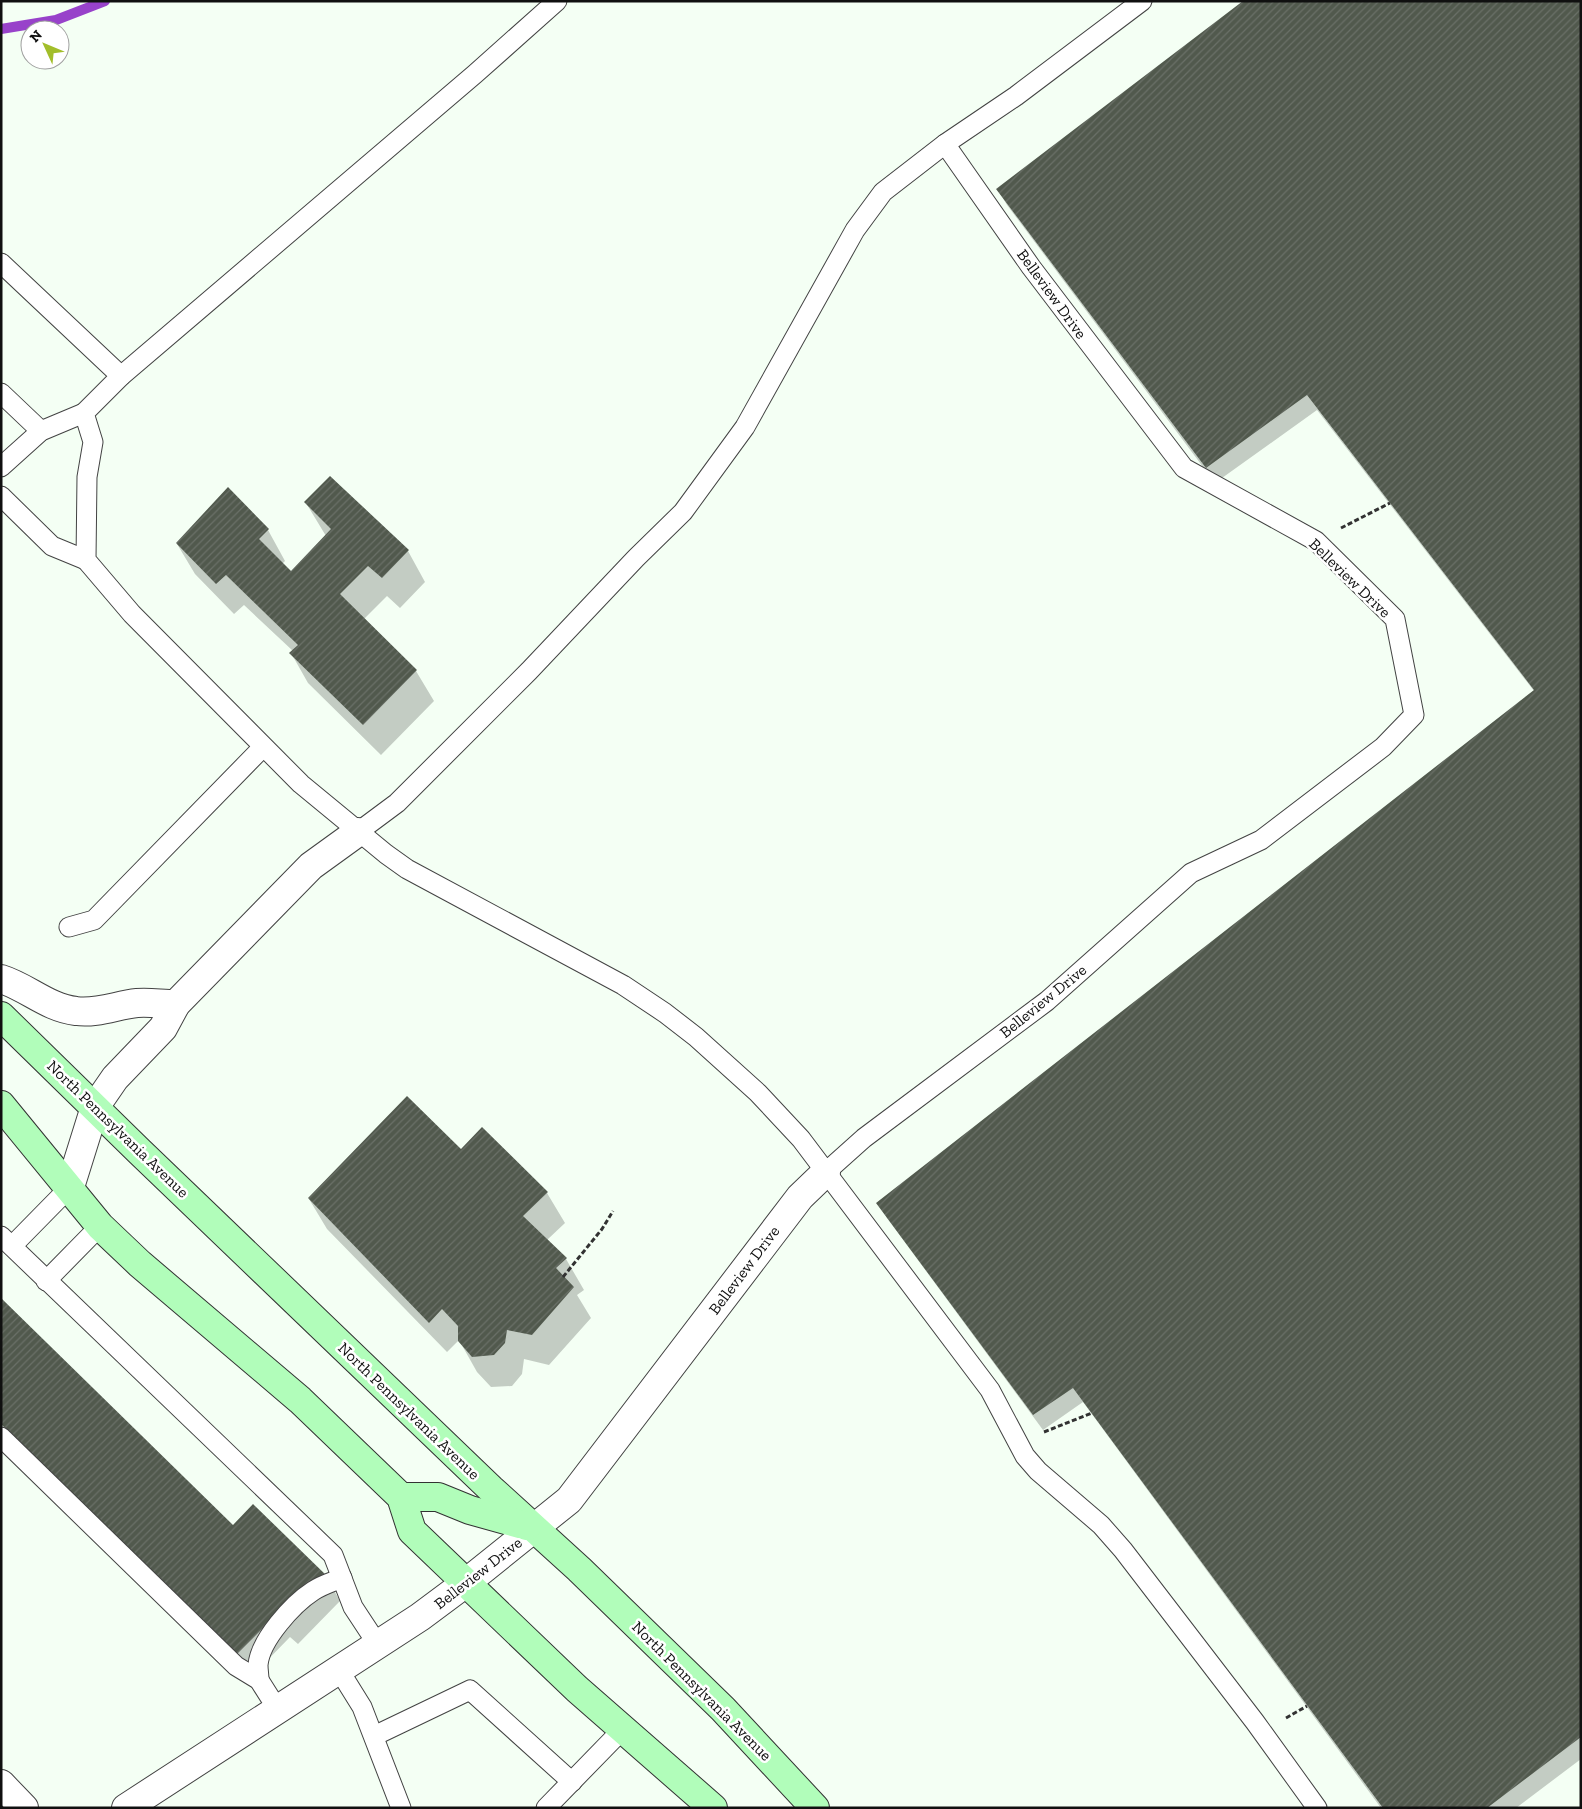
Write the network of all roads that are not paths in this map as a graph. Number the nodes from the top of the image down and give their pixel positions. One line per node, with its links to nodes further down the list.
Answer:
1 (557, 1): 5 (lane)
2 (1142, 1): 3 (lane)
3 (945, 144): 13 (lane); 20 (lane, Belleview Drive)
4 (1, 263): 5 (lane)
5 (122, 376): 7 (lane)
6 (1, 393): 8 (lane)
7 (84, 413): 8 (lane); 11 (lane)
8 (41, 431): 9 (lane)
9 (1, 467)
10 (1, 496): 11 (lane)
11 (86, 560): 12 (lane)
12 (263, 747): 13 (lane); 14 (lane)
13 (358, 832): 16 (street); 20 (lane)
14 (69, 927)
15 (1, 979): 16 (street)
16 (176, 1004): 19 (street)
17 (1, 1016): 19 (main road, North Pennsylvania Avenue)
18 (1, 1105): 21 (main road)
19 (95, 1107): 21 (street); 27 (main road, North Pennsylvania Avenue)
20 (826, 1172): 27 (street, Belleview Drive); 44 (lane)
21 (70, 1188): 22 (main road); 23 (lane)
22 (100, 1226): 24 (lane); 26 (main road)
23 (7, 1241): 24 (lane)
24 (46, 1281): 28 (lane)
25 (1, 1437): 32 (lane)
26 (401, 1497): 27 (main road); 29 (main road)
27 (534, 1528): 29 (street, Belleview Drive); 43 (main road, North Pennsylvania Avenue)
28 (342, 1578): 30 (lane); 32 (lane)
29 (467, 1582): 30 (street, Belleview Drive); 34 (main road)
30 (378, 1645): 31 (street, Belleview Drive)
31 (339, 1670): 33 (street, Belleview Drive); 35 (lane)
32 (259, 1680): 33 (lane)
33 (278, 1710): 39 (street, Belleview Drive)
34 (623, 1729): 36 (lane); 42 (main road)
35 (374, 1736): 36 (lane); 40 (lane)
36 (572, 1782): 41 (lane)
37 (1, 1784): 38 (street)
38 (24, 1808)
39 (126, 1808)
40 (401, 1808)
41 (546, 1808)
42 (713, 1808)
43 (815, 1808)
44 (1317, 1808)

